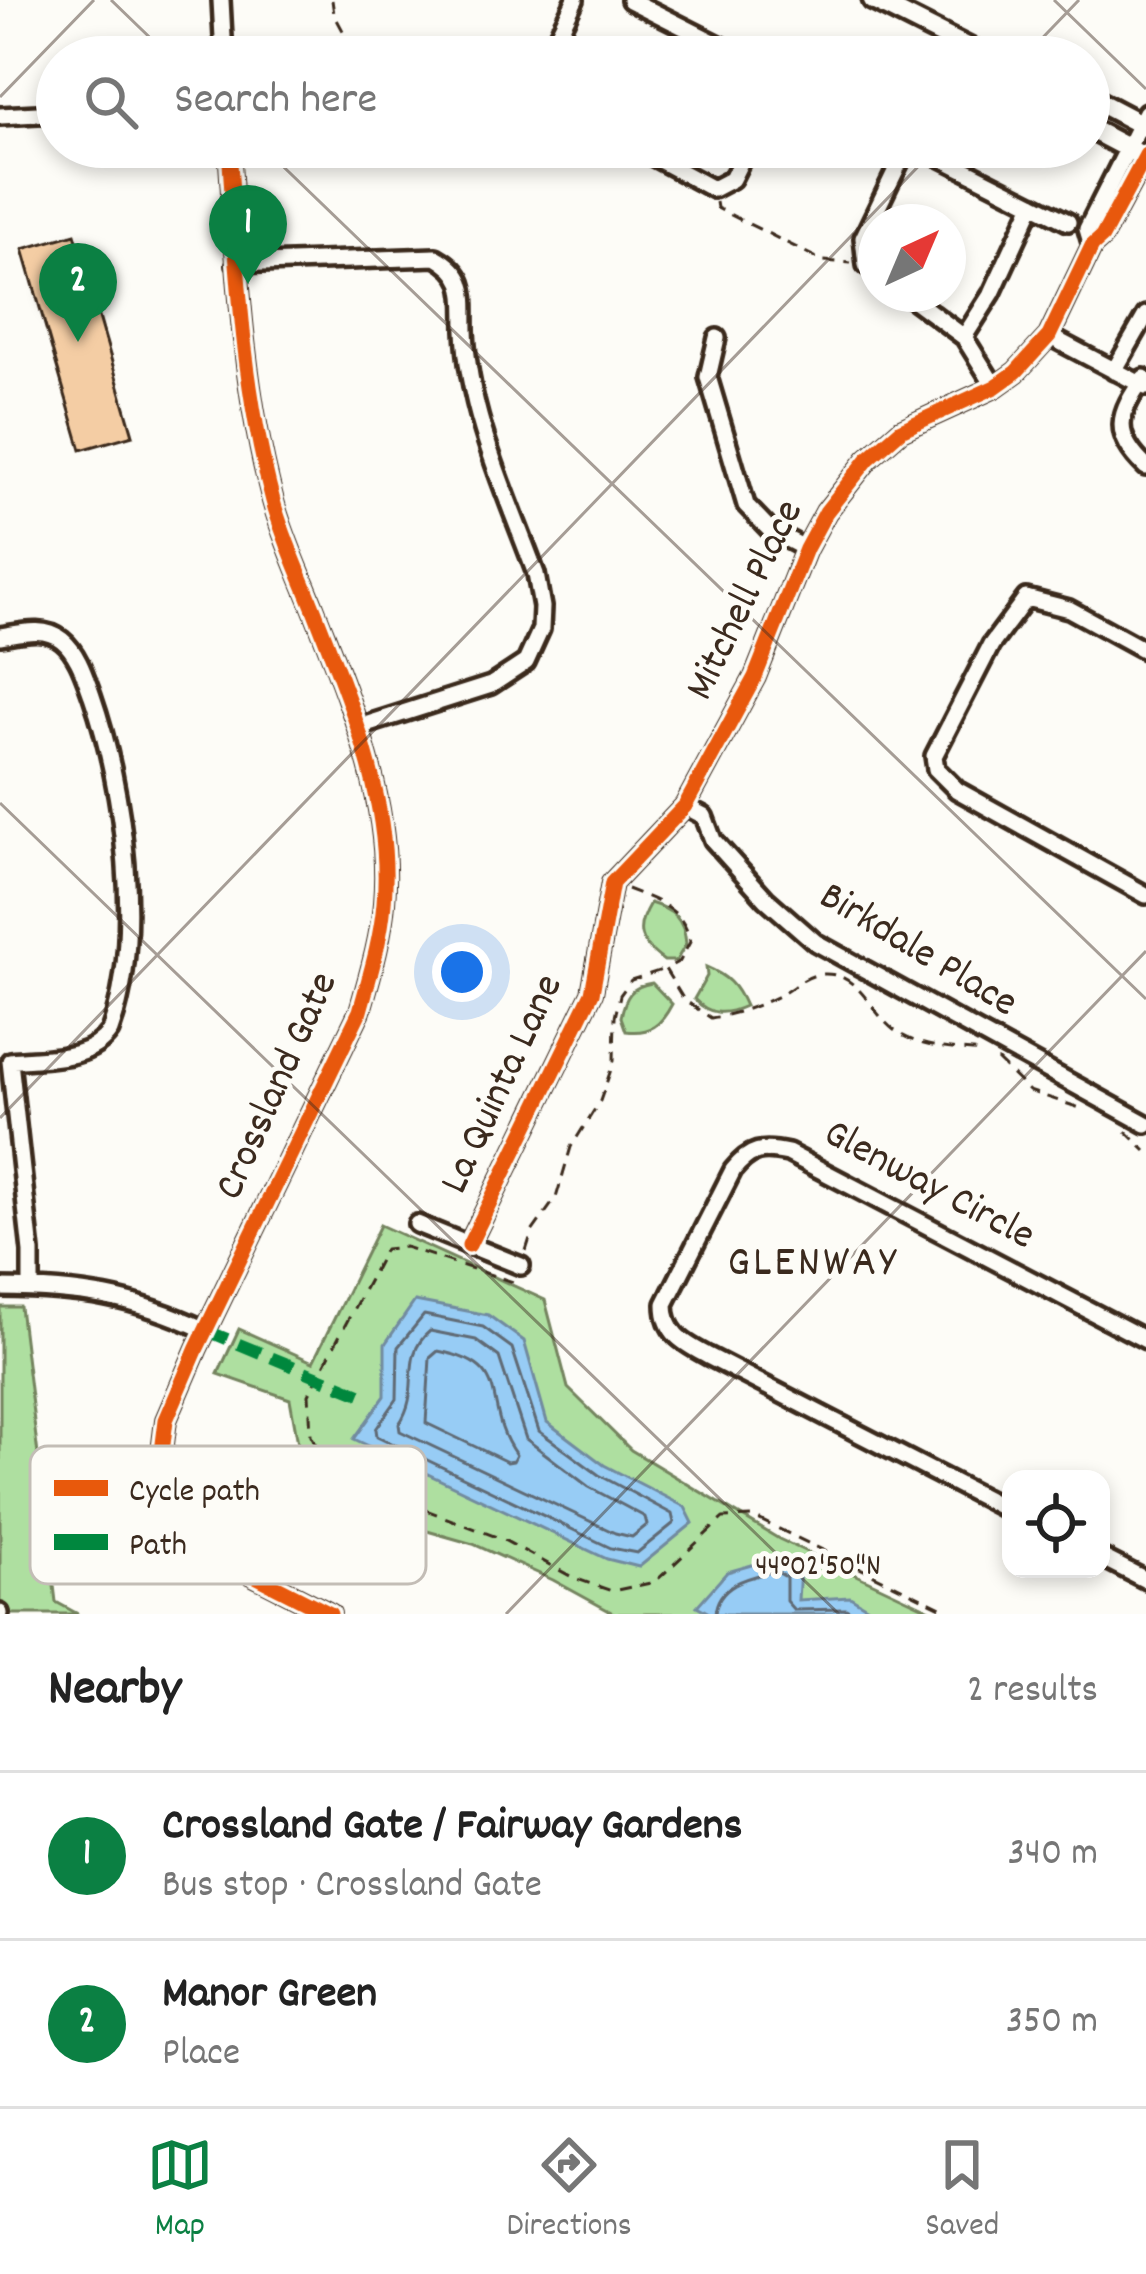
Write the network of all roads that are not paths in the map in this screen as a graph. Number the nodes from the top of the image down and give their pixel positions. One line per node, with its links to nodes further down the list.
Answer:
1 (221, 0): 5 (street)
2 (575, 0): 6 (street)
3 (630, 0): 7 (street)
4 (873, 0): 8 (main road)
5 (223, 36)
6 (557, 36)
7 (701, 36)
8 (944, 36)
9 (1110, 106): 12 (main road)
10 (36, 113): 11 (street)
11 (0, 116)
12 (1144, 121): 14 (street, Mitchell Place)
13 (1110, 138): 14 (main road)
14 (1141, 154): 26 (street, Mitchell Place)
15 (231, 168): 23 (street, Crossland Gate)
16 (674, 168): 17 (street)
17 (738, 168)
18 (897, 168): 20 (street)
19 (962, 168): 21 (street)
20 (879, 204)
21 (1033, 204): 22 (street); 27 (street)
22 (1068, 222)
23 (236, 264): 36 (street, Crossland Gate); 36 (street)
24 (930, 312): 27 (street)
25 (1146, 315): 29 (street)
26 (1049, 336): 29 (street); 31 (street, Mitchell Place)
27 (964, 337): 31 (street)
28 (717, 338): 33 (street)
29 (1114, 371): 30 (street)
30 (1144, 382): 32 (street)
31 (994, 387): 33 (street, Mitchell Place)
32 (1146, 467)
33 (806, 549): 37 (street, Mitchell Place)
34 (0, 636): 40 (street)
35 (1146, 651): 39 (street)
36 (359, 727): 47 (street, Crossland Gate)
37 (685, 806): 38 (street, Mitchell Place); 41 (street, Birkdale Place)
38 (612, 884): 43 (street, La Quinta Lane)
39 (1146, 895)
40 (5, 1062): 46 (street)
41 (1146, 1124)
42 (417, 1224): 43 (street)
43 (469, 1245): 44 (street)
44 (521, 1266)
45 (0, 1288): 46 (street)
46 (31, 1288): 47 (street)
47 (206, 1330): 49 (street, Crossland Gate)
48 (1146, 1340): 50 (street, Glenway Circle)
49 (163, 1446)
50 (1002, 1507)
51 (1110, 1562): 52 (street)
52 (1146, 1580)
53 (272, 1584): 54 (street, Crossland Gate)
54 (331, 1614)

